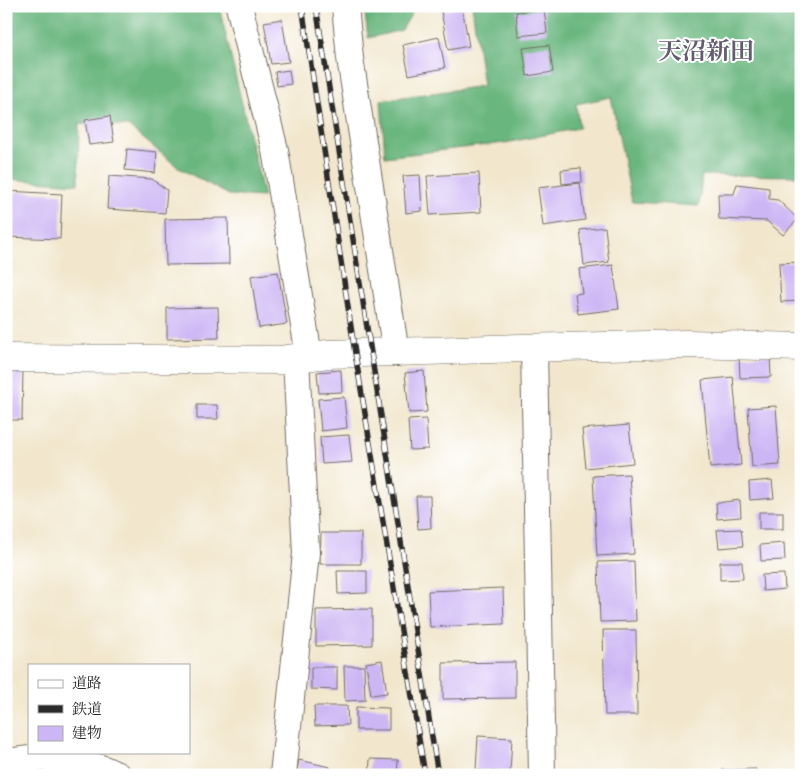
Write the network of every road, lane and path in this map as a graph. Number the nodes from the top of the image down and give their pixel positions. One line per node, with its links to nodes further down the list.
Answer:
1 (239, 6): 6 (street)
2 (345, 6): 5 (street)
3 (801, 347): 4 (street)
4 (534, 348): 5 (street); 11 (street)
5 (396, 353): 6 (street)
6 (302, 357): 7 (street); 10 (street)
7 (6, 358)
8 (6, 764): 9 (street)
9 (117, 775)
10 (283, 775)
11 (542, 775)

